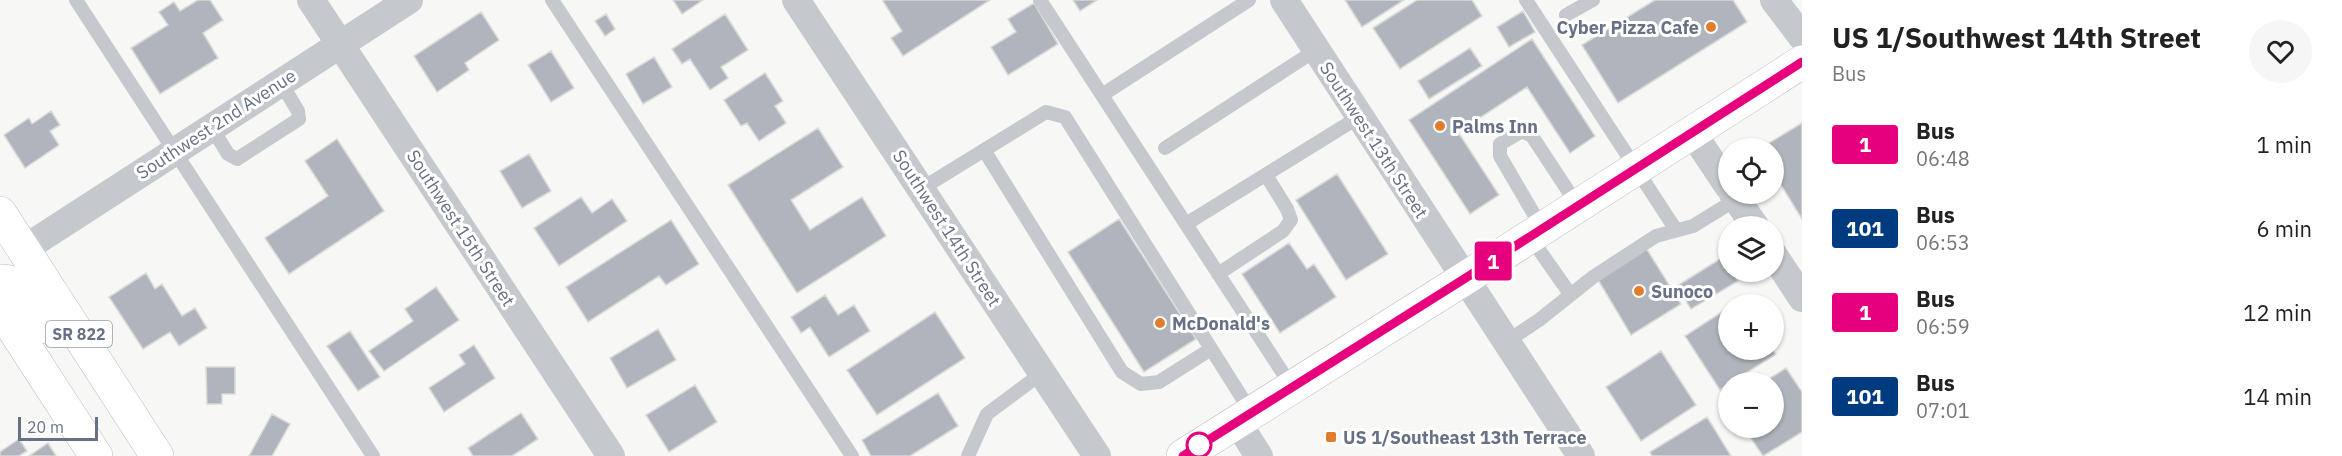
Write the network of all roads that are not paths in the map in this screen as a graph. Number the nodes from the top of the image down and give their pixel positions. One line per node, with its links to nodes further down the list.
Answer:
1 (76, 0): 24 (lane)
2 (312, 0): 14 (street, Southwest 15th Street)
3 (409, 0): 14 (street, Southwest 2nd Avenue)
4 (552, 0): 52 (lane)
5 (796, 0): 28 (street, Southwest 14th Street)
6 (1040, 0): 18 (lane)
7 (1249, 0): 18 (lane)
8 (1284, 0): 15 (street, Southwest 13th Street)
9 (1526, 0): 25 (lane)
10 (1593, 0): 12 (lane)
11 (1774, 0): 13 (street)
12 (1566, 15)
13 (1802, 37)
14 (340, 44): 17 (street, Southwest 2nd Avenue); 51 (street, Southwest 15th Street)
15 (1316, 50): 19 (street, Southwest 13th Street); 22 (lane)
16 (1802, 62): 21 (main road)
17 (281, 83): 20 (street, Southwest 2nd Avenue); 20 (lane)
18 (1102, 95): 32 (lane)
19 (1359, 117): 27 (lane); 38 (street, Southwest 13th Street)
20 (212, 128): 24 (street, Southwest 2nd Avenue)
21 (1692, 132): 25 (main road); 26 (street)
22 (1165, 148)
23 (984, 150): 28 (lane); 44 (lane); 44 (lane)
24 (176, 151): 35 (street, Southwest 2nd Avenue); 50 (lane)
25 (1636, 168): 30 (main road); 33 (lane)
26 (1718, 172)
27 (1266, 175): 32 (lane); 37 (lane)
28 (921, 189): 45 (street, Southwest 14th Street)
29 (1719, 204): 33 (lane)
30 (1578, 206): 34 (main road); 34 (lane)
31 (0, 213): 35 (main road, SR 822)
32 (1186, 224): 37 (lane)
33 (1676, 230): 40 (lane)
34 (1536, 233): 38 (main road); 40 (lane)
35 (12, 246): 49 (main road, SR 822)
36 (1784, 271): 41 (street)
37 (1218, 274): 46 (lane)
38 (1464, 279): 43 (street, Southwest 13th Street); 46 (main road)
39 (0, 281): 49 (main road)
40 (1570, 294): 43 (lane)
41 (1802, 298)
42 (0, 308): 48 (main road, SR 822)
43 (1506, 342): 57 (street, Southwest 13th Street)
44 (1211, 349): 47 (lane)
45 (1042, 373): 53 (lane); 54 (street, Southwest 14th Street)
46 (1292, 387): 47 (main road)
47 (1244, 417): 55 (main road); 56 (street)
48 (96, 456)
49 (156, 456)
50 (373, 456)
51 (611, 456)
52 (852, 456)
53 (968, 456)
54 (1097, 456)
55 (1183, 456)
56 (1259, 456)
57 (1581, 456)

